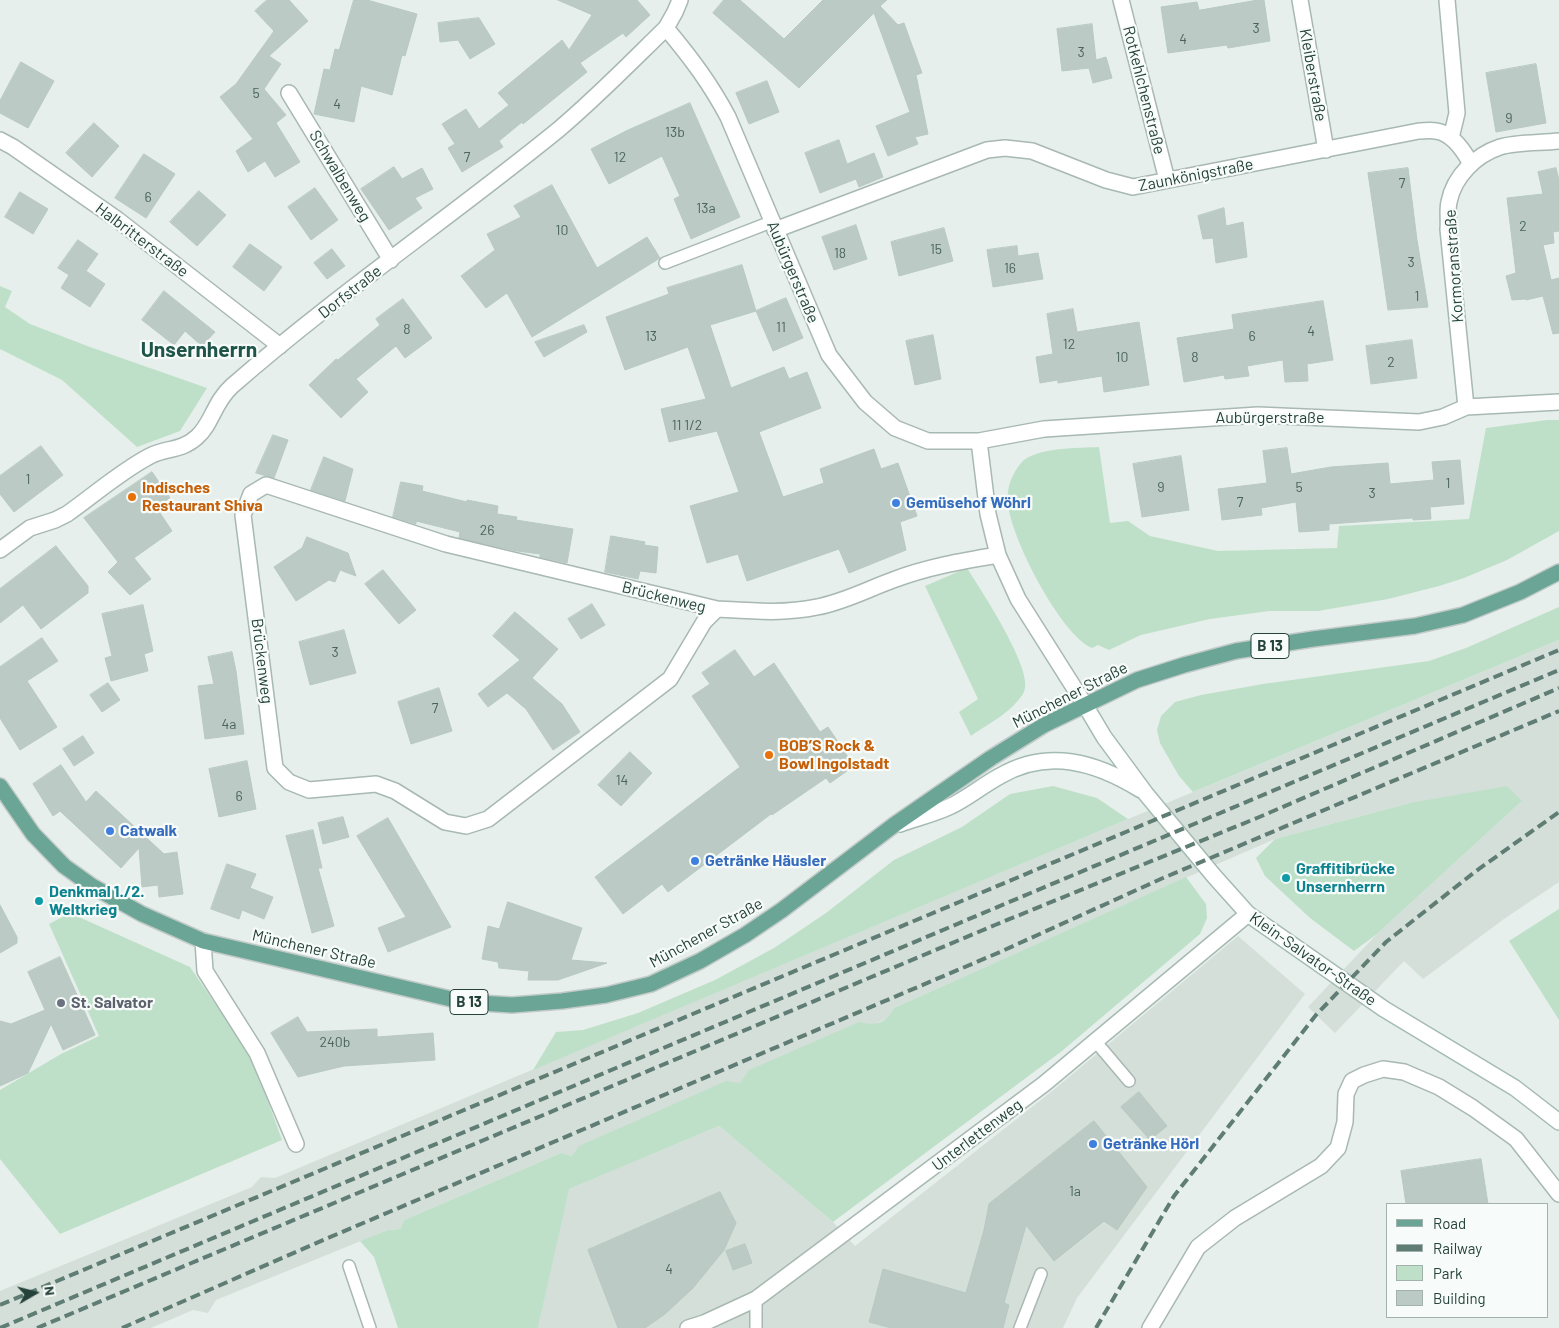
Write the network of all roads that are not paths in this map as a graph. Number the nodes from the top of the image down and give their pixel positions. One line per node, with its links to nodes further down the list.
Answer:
1 (680, 0): 5 (street, Dorfstraße)
2 (1121, 0): 12 (street, Rotkehlchenstraße)
3 (1300, 0): 10 (street, Kleiberstraße)
4 (1447, 0): 7 (street)
5 (666, 28): 13 (street, Aubürgerstraße); 14 (street, Dorfstraße)
6 (289, 93): 14 (street, Schwalbenweg)
7 (1451, 138): 10 (street, Zaunkönigstraße); 11 (street)
8 (0, 140): 16 (street, Halbritterstraße)
9 (1559, 141): 11 (street, Kormoranstraße)
10 (1326, 150): 12 (street, Zaunkönigstraße)
11 (1471, 164): 18 (street, Kormoranstraße)
12 (1167, 180): 13 (street, Zaunkönigstraße)
13 (773, 226): 15 (lane); 19 (street, Aubürgerstraße)
14 (391, 260): 16 (street, Dorfstraße)
15 (665, 263)
16 (280, 346): 20 (street, Dorfstraße)
17 (1559, 402): 18 (street, Aubürgerstraße)
18 (1466, 407): 19 (street, Aubürgerstraße)
19 (980, 442): 21 (street)
20 (0, 550)
21 (998, 555): 23 (street, Brückenweg); 24 (street, Klein-Salvator-Straße)
22 (1559, 572): 24 (main road, Münchener Straße / B 13)
23 (717, 610): 23 (street, Brückenweg)
24 (1085, 705): 26 (street, Klein-Salvator-Straße); 27 (main road, Münchener Straße / B 13)
25 (0, 786): 29 (main road, Münchener Straße / B 13)
26 (1146, 794): 27 (street); 28 (street, Klein-Salvator-Straße)
27 (894, 825): 29 (main road, Münchener Straße / B 13)
28 (1248, 914): 30 (street, Unterlettenweg); 32 (street, Klein-Salvator-Straße)
29 (203, 941): 33 (street)
30 (1096, 1042): 31 (lane); 37 (street, Unterlettenweg)
31 (1129, 1080)
32 (1559, 1122)
33 (296, 1144)
34 (1559, 1194): 42 (street)
35 (349, 1266): 38 (lane)
36 (1041, 1274): 41 (lane)
37 (756, 1299): 39 (street, Unterlettenweg); 40 (lane)
38 (370, 1328)
39 (688, 1328)
40 (756, 1328)
41 (1020, 1328)
42 (1150, 1328)

